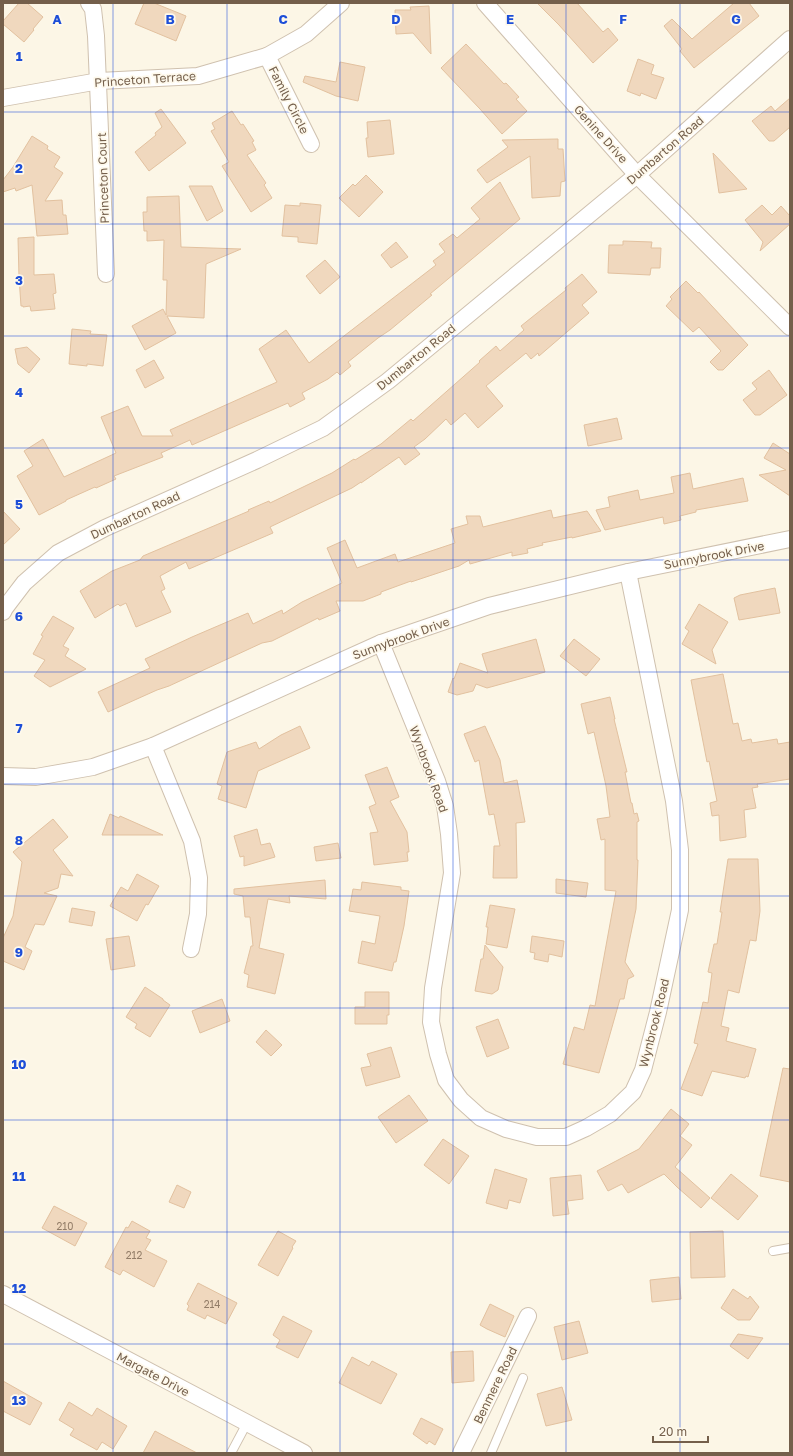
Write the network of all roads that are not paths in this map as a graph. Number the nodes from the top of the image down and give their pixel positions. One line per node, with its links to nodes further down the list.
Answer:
1 (89, 3): 6 (street, Princeton Court)
2 (341, 3): 5 (street, Princeton Terrace)
3 (485, 3): 9 (street, Genine Drive)
4 (790, 39): 9 (street, Dumbarton Road)
5 (267, 56): 6 (street, Princeton Terrace); 8 (street, Family Circle)
6 (99, 81): 7 (street, Princeton Terrace); 10 (street, Princeton Court)
7 (3, 98)
8 (311, 144)
9 (637, 175): 11 (street, Genine Drive); 14 (street, Dumbarton Road)
10 (106, 274)
11 (790, 328)
12 (790, 539): 13 (street, Sunnybrook Drive)
13 (628, 572): 15 (street, Sunnybrook Drive); 15 (street, Wynbrook Road)
14 (3, 612)
15 (381, 643): 16 (street, Sunnybrook Drive)
16 (153, 746): 17 (street, Sunnybrook Drive); 18 (street)
17 (3, 776)
18 (191, 949)
19 (790, 1248): 20 (lane)
20 (773, 1251)
21 (3, 1294): 24 (street, Margate Drive)
22 (528, 1316): 27 (street, Benmere Road)
23 (523, 1378): 28 (lane)
24 (247, 1423): 25 (lane); 26 (street, Margate Drive)
25 (231, 1453)
26 (304, 1453)
27 (461, 1453)
28 (491, 1453)

